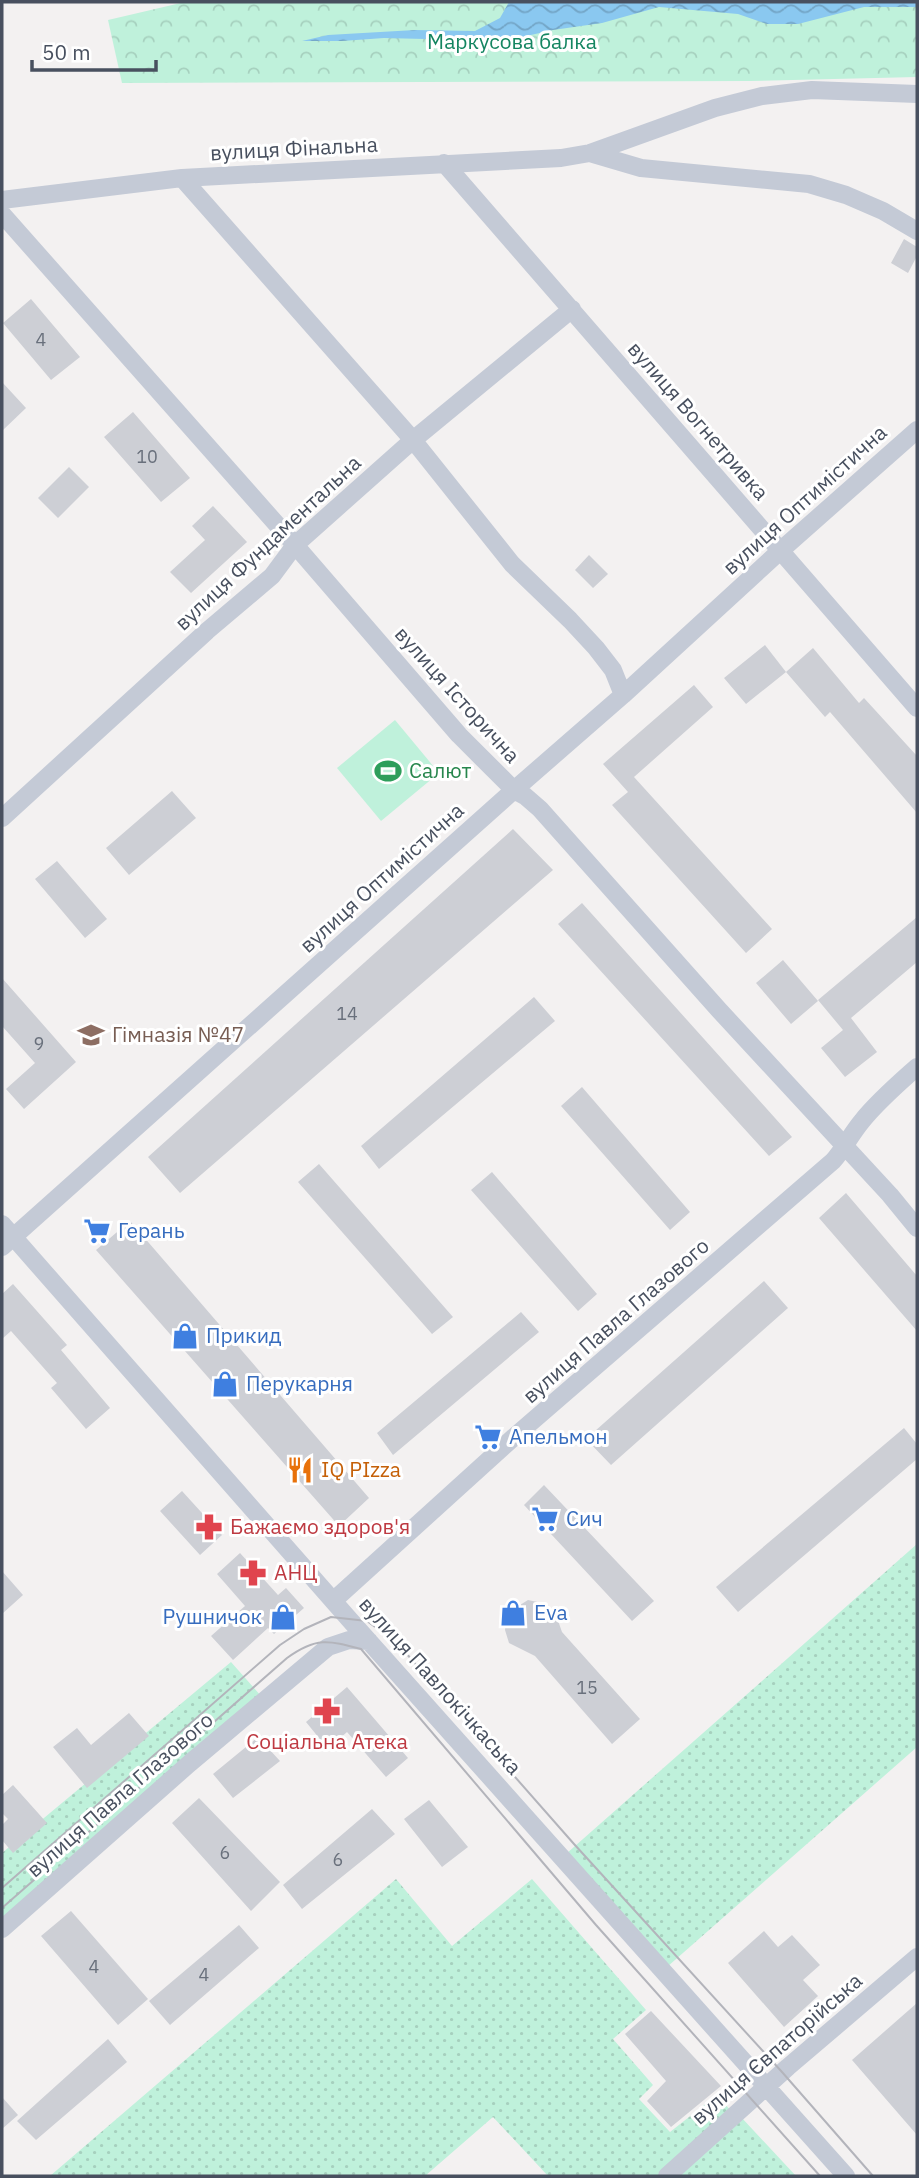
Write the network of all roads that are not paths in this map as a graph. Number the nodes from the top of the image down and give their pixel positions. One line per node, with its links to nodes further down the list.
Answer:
1 (917, 94): 2 (street, вулиця Фінальна)
2 (590, 153): 3 (street, вулиця Фінальна); 7 (street, вулиця Фінальна)
3 (444, 163): 4 (street, вулиця Фінальна); 8 (street, вулиця Вогнетривка)
4 (182, 178): 5 (street, вулиця Фінальна); 10 (street)
5 (2, 200)
6 (2, 215): 11 (street, вулиця Історична)
7 (917, 231)
8 (572, 309): 10 (street, вулиця Фундаментальна); 12 (street, вулиця Вогнетривка)
9 (917, 430): 12 (street, вулиця Оптимістична)
10 (413, 440): 11 (street, вулиця Фундаментальна); 13 (street)
11 (295, 545): 15 (street, вулиця Історична); 16 (street, вулиця Фундаментальна)
12 (780, 551): 13 (street, вулиця Оптимістична); 14 (street, вулиця Вогнетривка)
13 (623, 695): 15 (street, вулиця Оптимістична)
14 (917, 708)
15 (514, 790): 18 (street, вулиця Історична); 20 (street, вулиця Оптимістична)
16 (2, 818)
17 (917, 1067): 18 (street, вулиця Павла Глазового)
18 (845, 1148): 19 (street, вулиця Історична); 21 (street, вулиця Павла Глазового)
19 (917, 1228)
20 (6, 1236): 21 (street, вулиця Павлокічкаська)
21 (333, 1601): 22 (street, вулиця Павлокічкаська)
22 (369, 1641): 23 (street, вулиця Павла Глазового); 25 (street, вулиця Павлокічкаська)
23 (2, 1929)
24 (917, 1957): 25 (street, вулиця Євпаторійська)
25 (767, 2088): 26 (street, вулиця Євпаторійська); 27 (street, вулиця Павлокічкаська)
26 (667, 2176)
27 (846, 2176)

